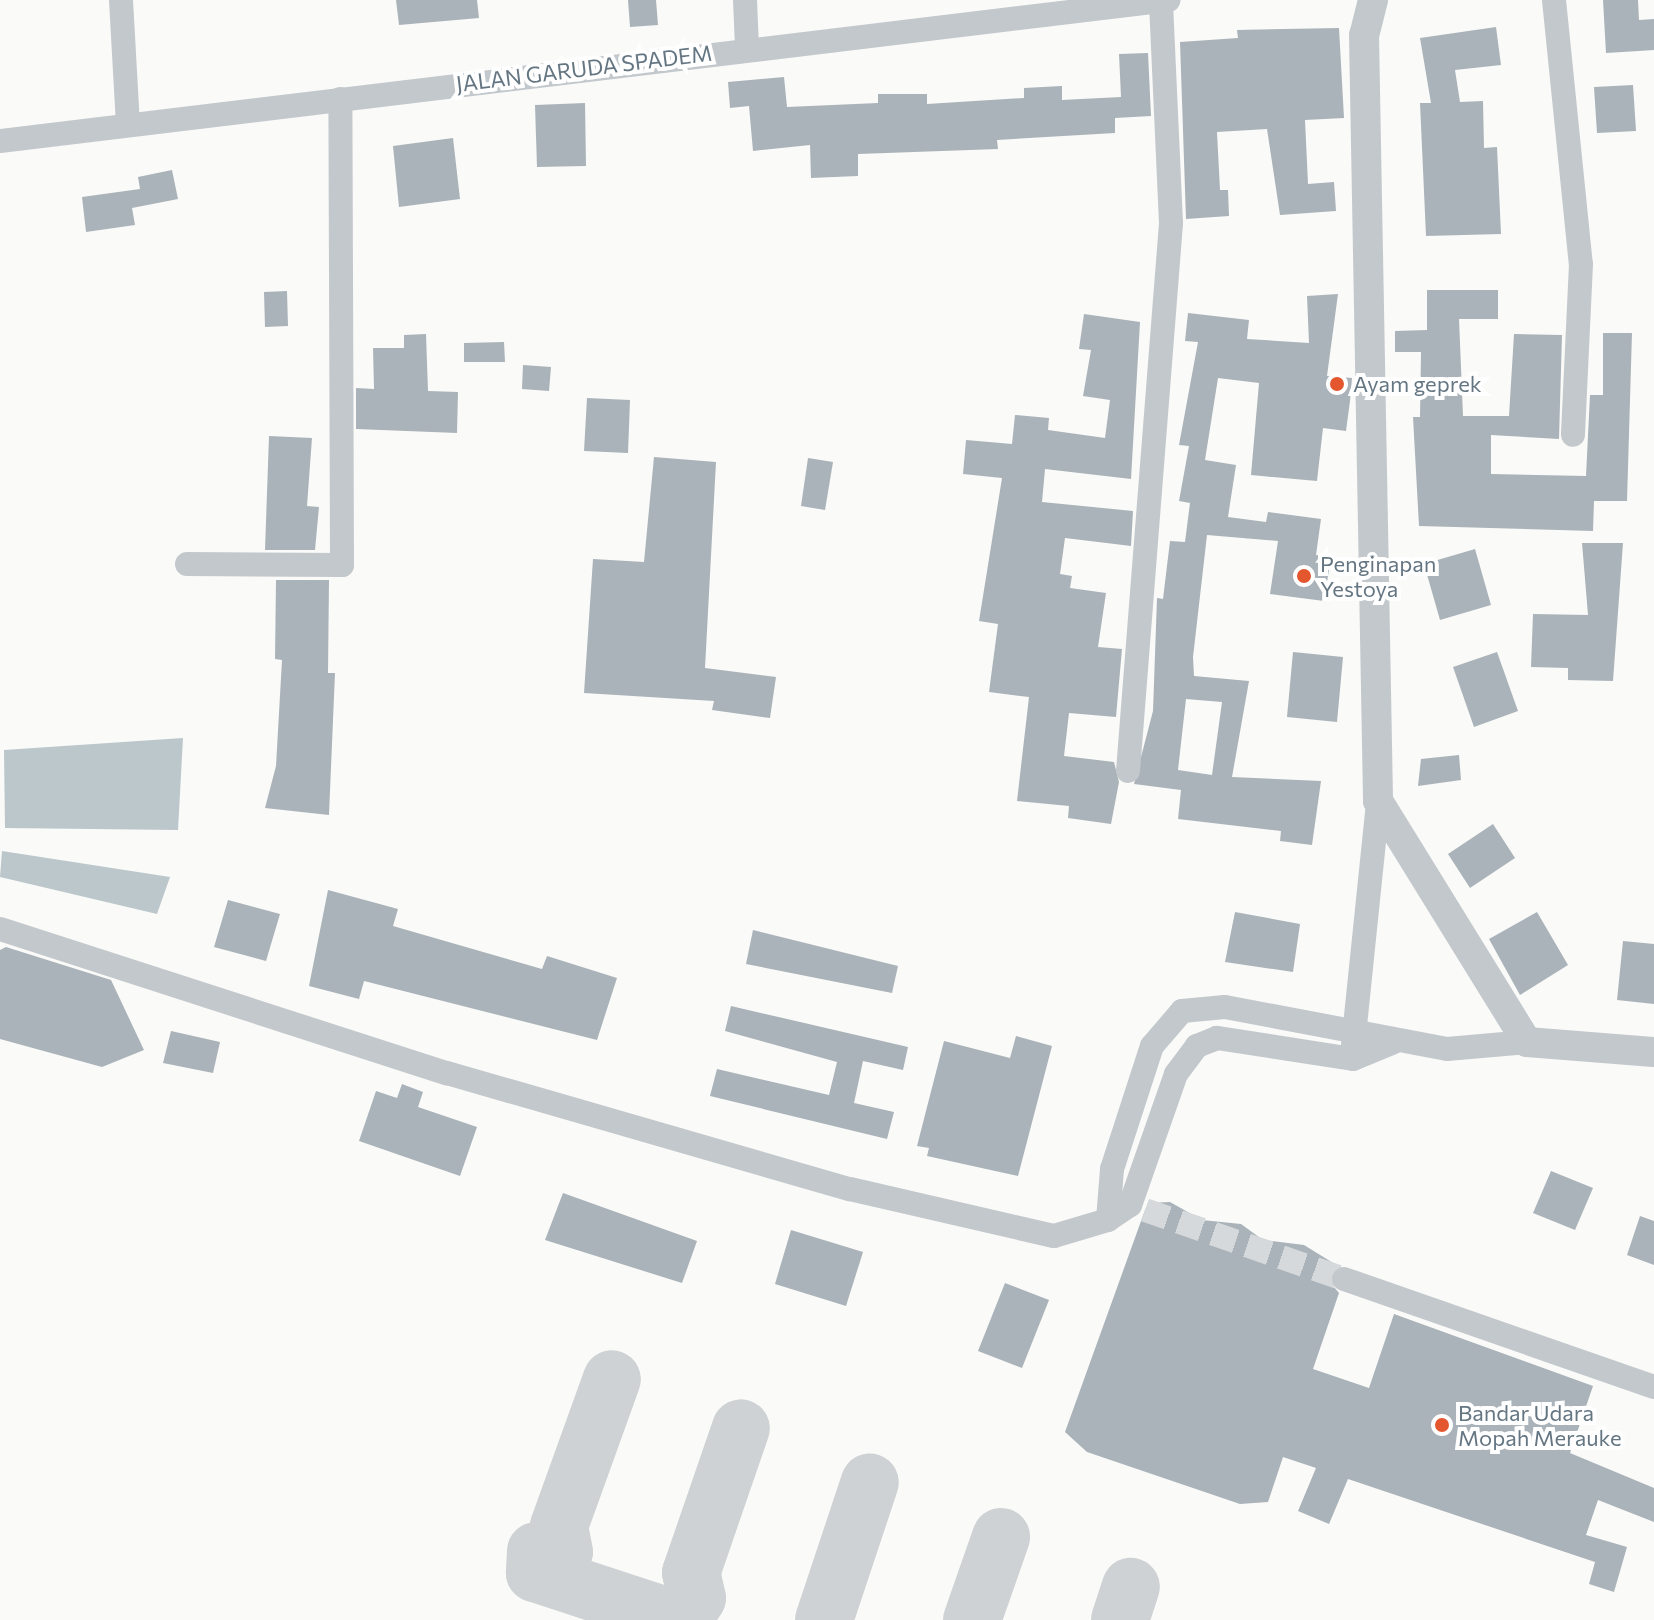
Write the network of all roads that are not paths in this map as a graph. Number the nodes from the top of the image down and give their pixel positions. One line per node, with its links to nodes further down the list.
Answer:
1 (121, 0): 9 (street)
2 (745, 0): 7 (street)
3 (1373, 0): 14 (street)
4 (1554, 0): 11 (street)
5 (1165, 1): 6 (street, JALAN GARUDA SPADEM); 13 (street)
6 (1006, 9): 7 (street, JALAN GARUDA SPADEM)
7 (747, 47): 8 (street, JALAN GARUDA SPADEM)
8 (340, 99): 9 (street, JALAN GARUDA SPADEM); 12 (street)
9 (128, 125): 10 (street, JALAN GARUDA SPADEM)
10 (0, 141)
11 (1573, 435)
12 (187, 564)
13 (1128, 771)
14 (1378, 801): 16 (street); 17 (street)
15 (0, 929): 21 (street)
16 (1354, 1029): 18 (street); 20 (street); 21 (street)
17 (1527, 1042): 18 (street); 19 (street)
18 (1392, 1043): 20 (street)
19 (1654, 1052)
20 (1353, 1059): 21 (street)
21 (1107, 1208)
22 (1344, 1279): 23 (street)
23 (1654, 1387)

